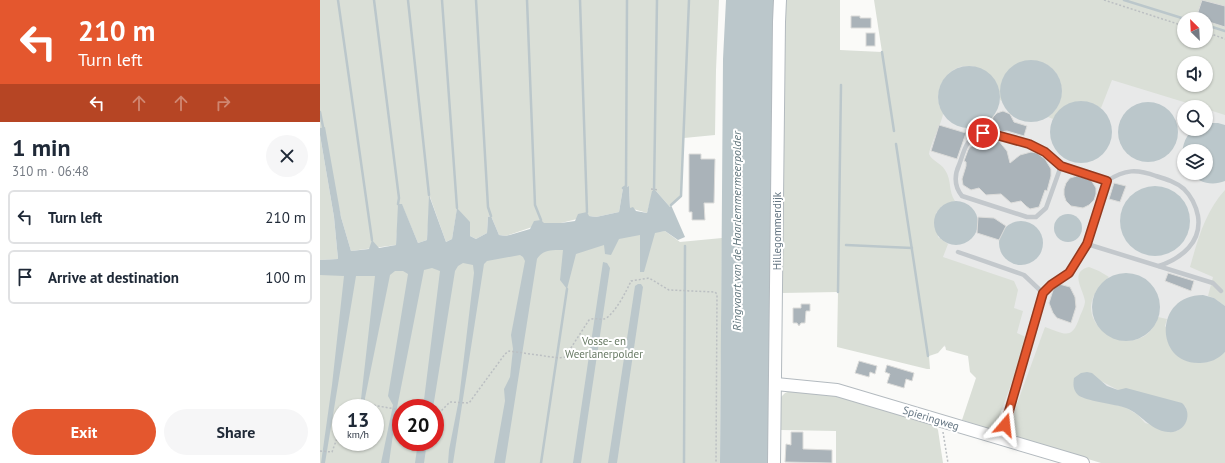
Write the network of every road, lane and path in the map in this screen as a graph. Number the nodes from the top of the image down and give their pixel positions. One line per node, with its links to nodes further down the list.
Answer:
1 (780, 0): 15 (street, Hillegommerdijk)
2 (1104, 0): 3 (path)
3 (1177, 24)
4 (1213, 34): 5 (path)
5 (1225, 38)
6 (1061, 166): 6 (lane); 7 (lane)
7 (1107, 181): 10 (lane); 12 (lane)
8 (651, 189): 9 (path)
9 (658, 190)
10 (1087, 244): 12 (lane); 14 (lane)
11 (958, 252): 14 (lane)
12 (1159, 266): 13 (lane)
13 (1221, 291)
14 (1043, 293): 18 (lane)
15 (776, 384): 18 (street, Spieringweg); 22 (street, Hillegommerdijk)
16 (444, 408): 21 (path)
17 (944, 436): 23 (path, Spieringweg)
18 (1001, 438): 24 (street, Spieringweg)
19 (320, 451): 20 (path)
20 (332, 451)
21 (716, 463)
22 (774, 463)
23 (948, 463)
24 (1083, 463)

